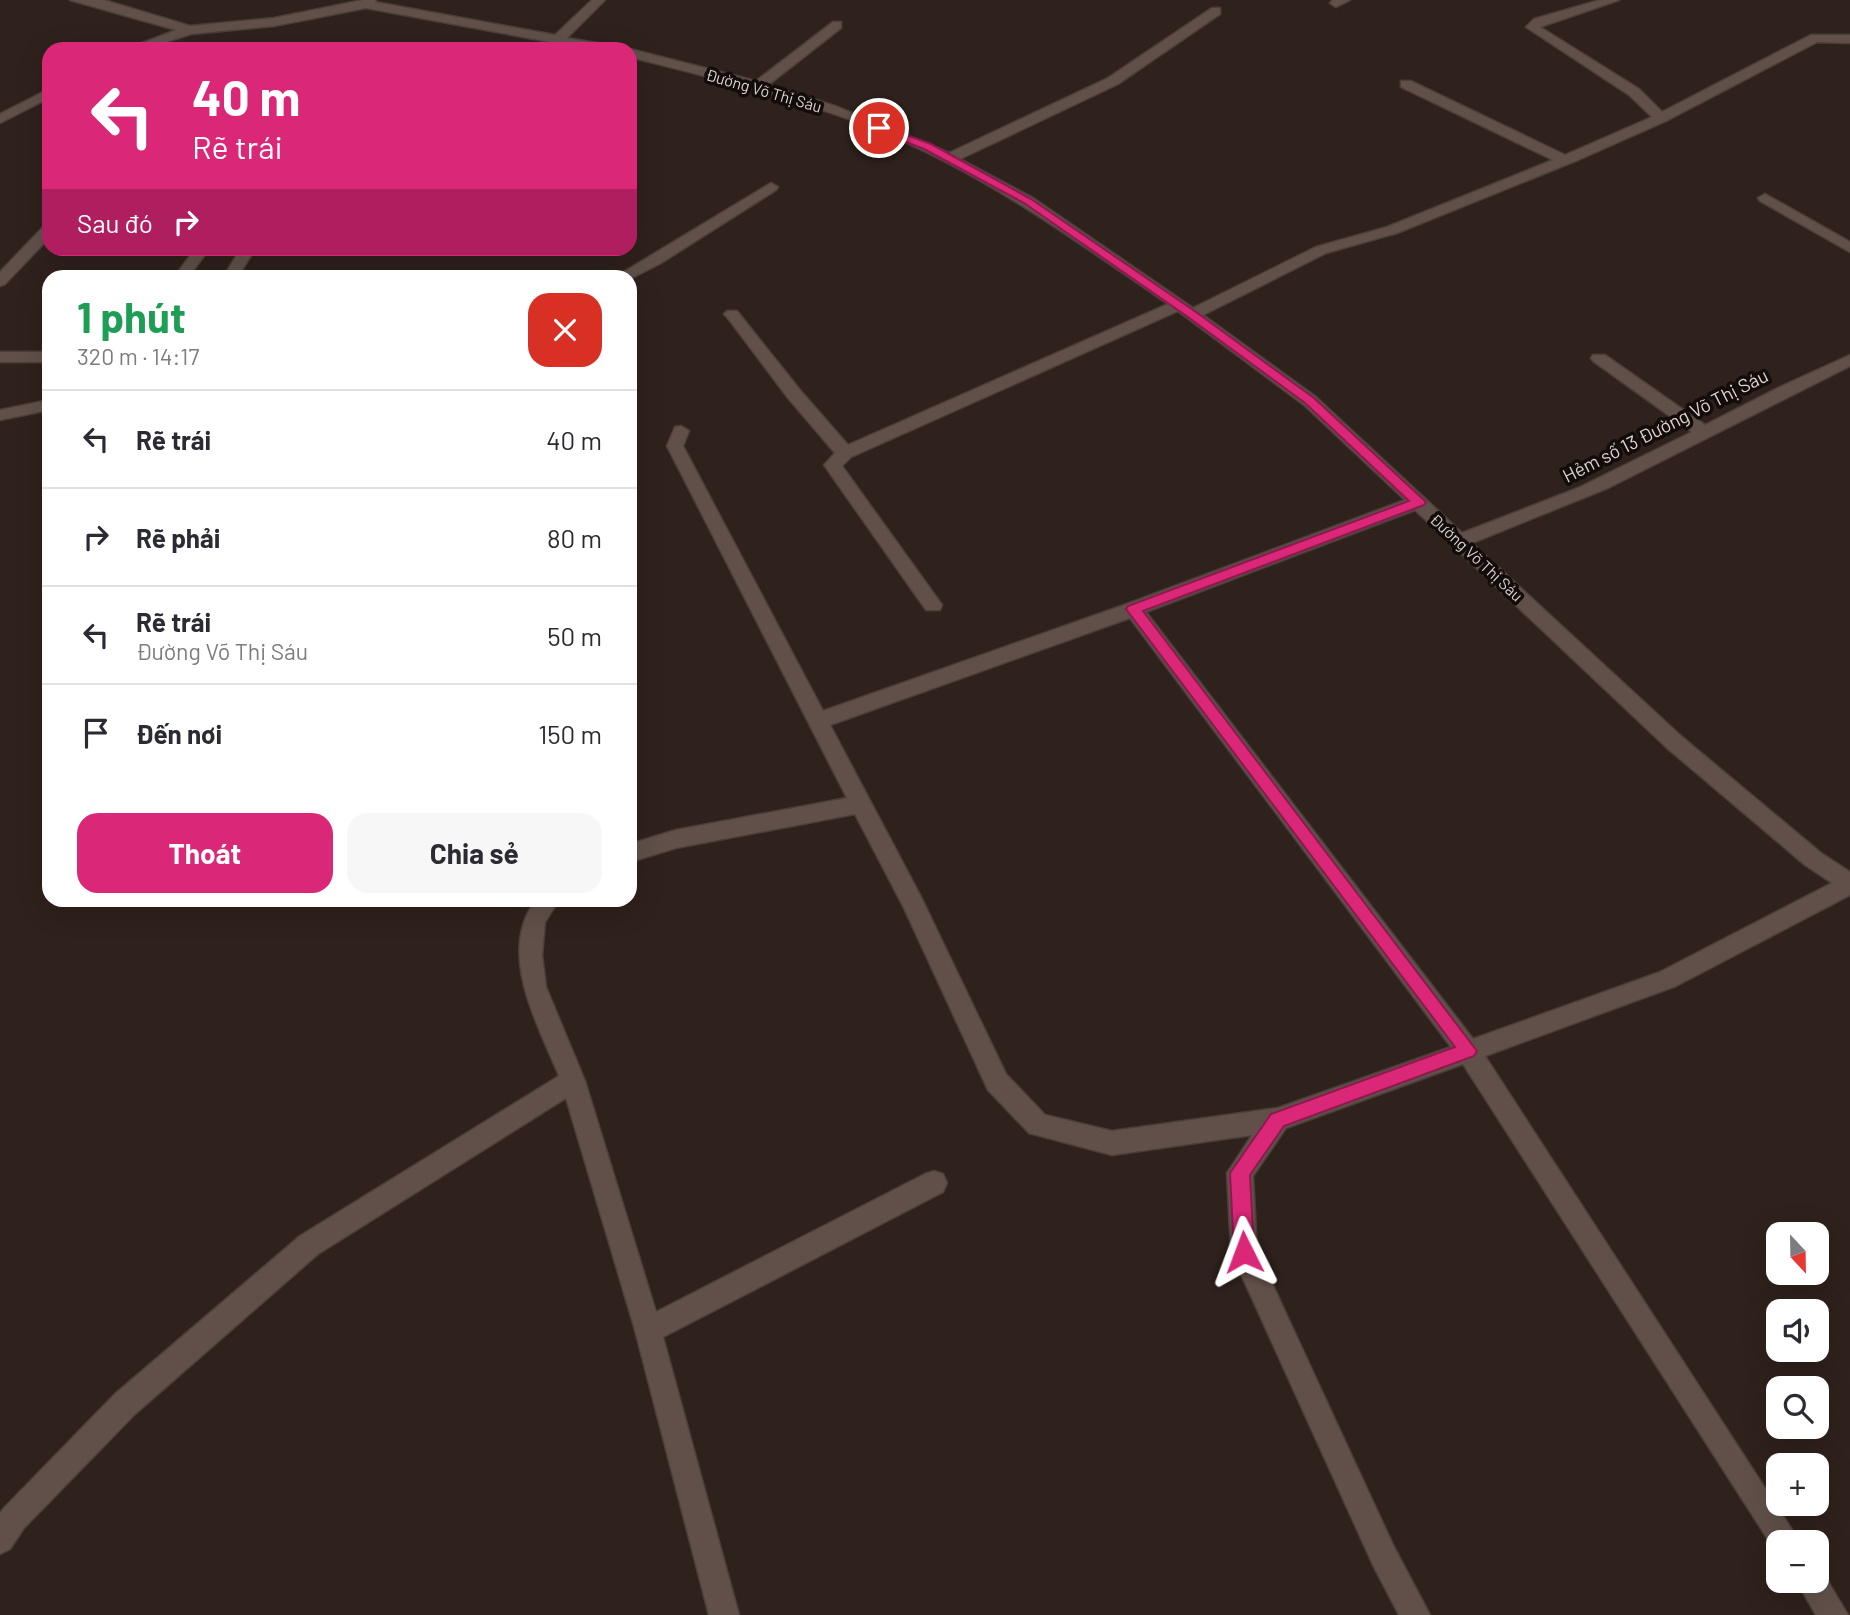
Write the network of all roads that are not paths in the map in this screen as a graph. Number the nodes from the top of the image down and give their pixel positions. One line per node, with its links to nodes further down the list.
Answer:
1 (76, 0): 7 (street)
2 (599, 0): 8 (street)
3 (1613, 0): 16 (street)
4 (368, 2): 7 (street); 8 (street)
5 (1216, 11): 18 (street)
6 (836, 25): 14 (street)
7 (189, 30): 10 (street)
8 (558, 39): 11 (street)
9 (1850, 39): 16 (street)
10 (154, 42)
11 (573, 42)
12 (637, 55): 14 (street, Đường Võ Thị Sáu)
13 (1406, 84): 19 (street)
14 (758, 86): 18 (street, Đường Võ Thị Sáu)
15 (42, 97): 17 (street)
16 (1661, 118): 19 (street)
17 (0, 119)
18 (950, 158): 28 (street, Đường Võ Thị Sáu)
19 (1564, 160): 28 (street)
20 (771, 187): 26 (street)
21 (1765, 198): 23 (street)
22 (42, 236): 27 (street)
23 (1850, 248)
24 (198, 256): 25 (street)
25 (187, 270)
26 (637, 270)
27 (0, 281)
28 (1186, 310): 38 (street); 39 (street, Đường Võ Thị Sáu)
29 (732, 314): 38 (street)
30 (0, 357): 31 (street)
31 (42, 357)
32 (1599, 358): 37 (street)
33 (1850, 360): 37 (street, Hẻm số 13 Đường Võ Thị Sáu)
34 (42, 406): 35 (street)
35 (0, 415)
36 (681, 431): 43 (street)
37 (1705, 433): 40 (street, Hẻm số 13 Đường Võ Thị Sáu)
38 (845, 453): 41 (street)
39 (1419, 502): 40 (street, Đường Võ Thị Sáu); 42 (street)
40 (1459, 541): 46 (street, Đường Võ Thị Sáu)
41 (933, 605)
42 (1133, 609): 43 (street); 48 (street)
43 (818, 721): 44 (street)
44 (861, 804): 45 (street); 50 (street)
45 (637, 851)
46 (1850, 883): 48 (street)
47 (543, 907): 49 (street)
48 (1468, 1051): 50 (street); 53 (street)
49 (573, 1081): 52 (street); 54 (street)
50 (1278, 1120): 57 (street)
51 (934, 1183): 52 (street)
52 (648, 1330): 56 (street)
53 (1778, 1530)
54 (0, 1539)
55 (1819, 1593): 58 (street)
56 (724, 1615)
57 (1416, 1615)
58 (1833, 1615)

